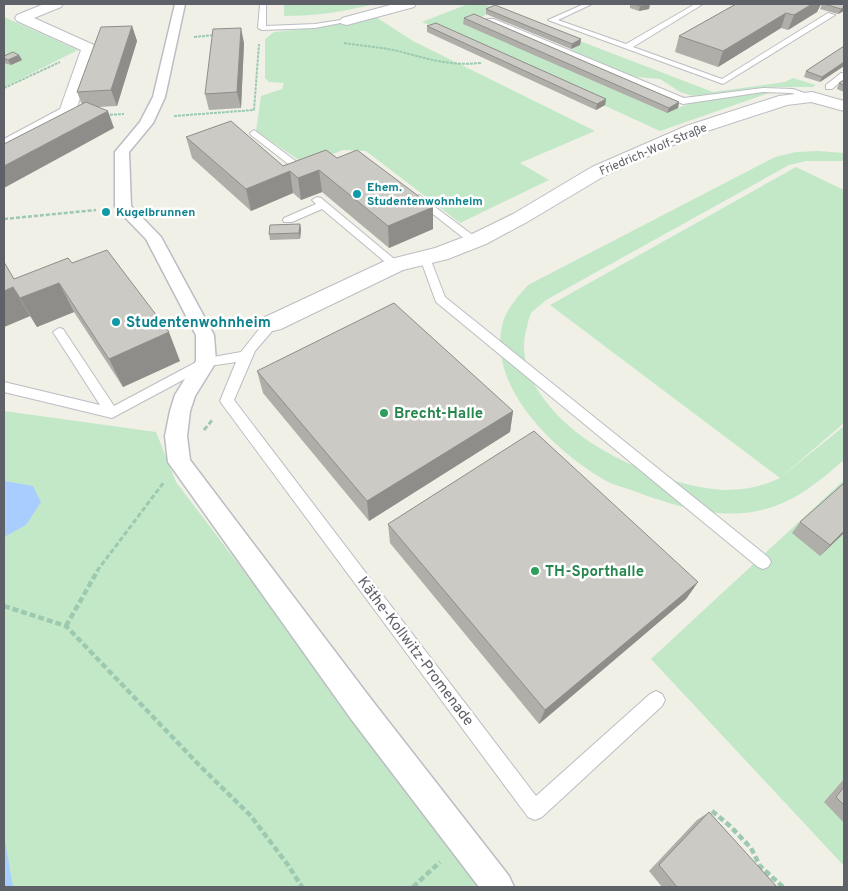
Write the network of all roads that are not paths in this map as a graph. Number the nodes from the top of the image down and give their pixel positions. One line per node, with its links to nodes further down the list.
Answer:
1 (56, 4): 15 (street)
2 (180, 4): 25 (street)
3 (262, 4): 9 (lane)
4 (409, 4): 9 (street)
5 (589, 4): 10 (lane)
6 (700, 4): 10 (lane)
7 (830, 14): 10 (lane)
8 (482, 18): 12 (lane)
9 (347, 21)
10 (627, 47)
11 (844, 75): 12 (lane)
12 (820, 92): 13 (street, Friedrich-Wolf-Straße); 19 (street, Friedrich-Wolf-Straße)
13 (844, 106)
14 (254, 133): 16 (lane)
15 (4, 146)
16 (312, 169)
17 (412, 193): 19 (lane)
18 (288, 220): 21 (lane)
19 (474, 241): 20 (street, Friedrich-Wolf-Straße)
20 (425, 258): 21 (street, Friedrich-Wolf-Straße); 28 (lane)
21 (395, 265): 22 (street, Friedrich-Wolf-Straße)
22 (273, 322): 24 (lane, Friedrich-Wolf-Straße)
23 (59, 332): 27 (lane)
24 (244, 356): 25 (lane); 29 (lane, Käthe-Kollwitz-Promenade)
25 (206, 362): 27 (lane); 30 (street)
26 (4, 387): 27 (lane)
27 (112, 413)
28 (763, 562)
29 (656, 700)
30 (498, 887)

